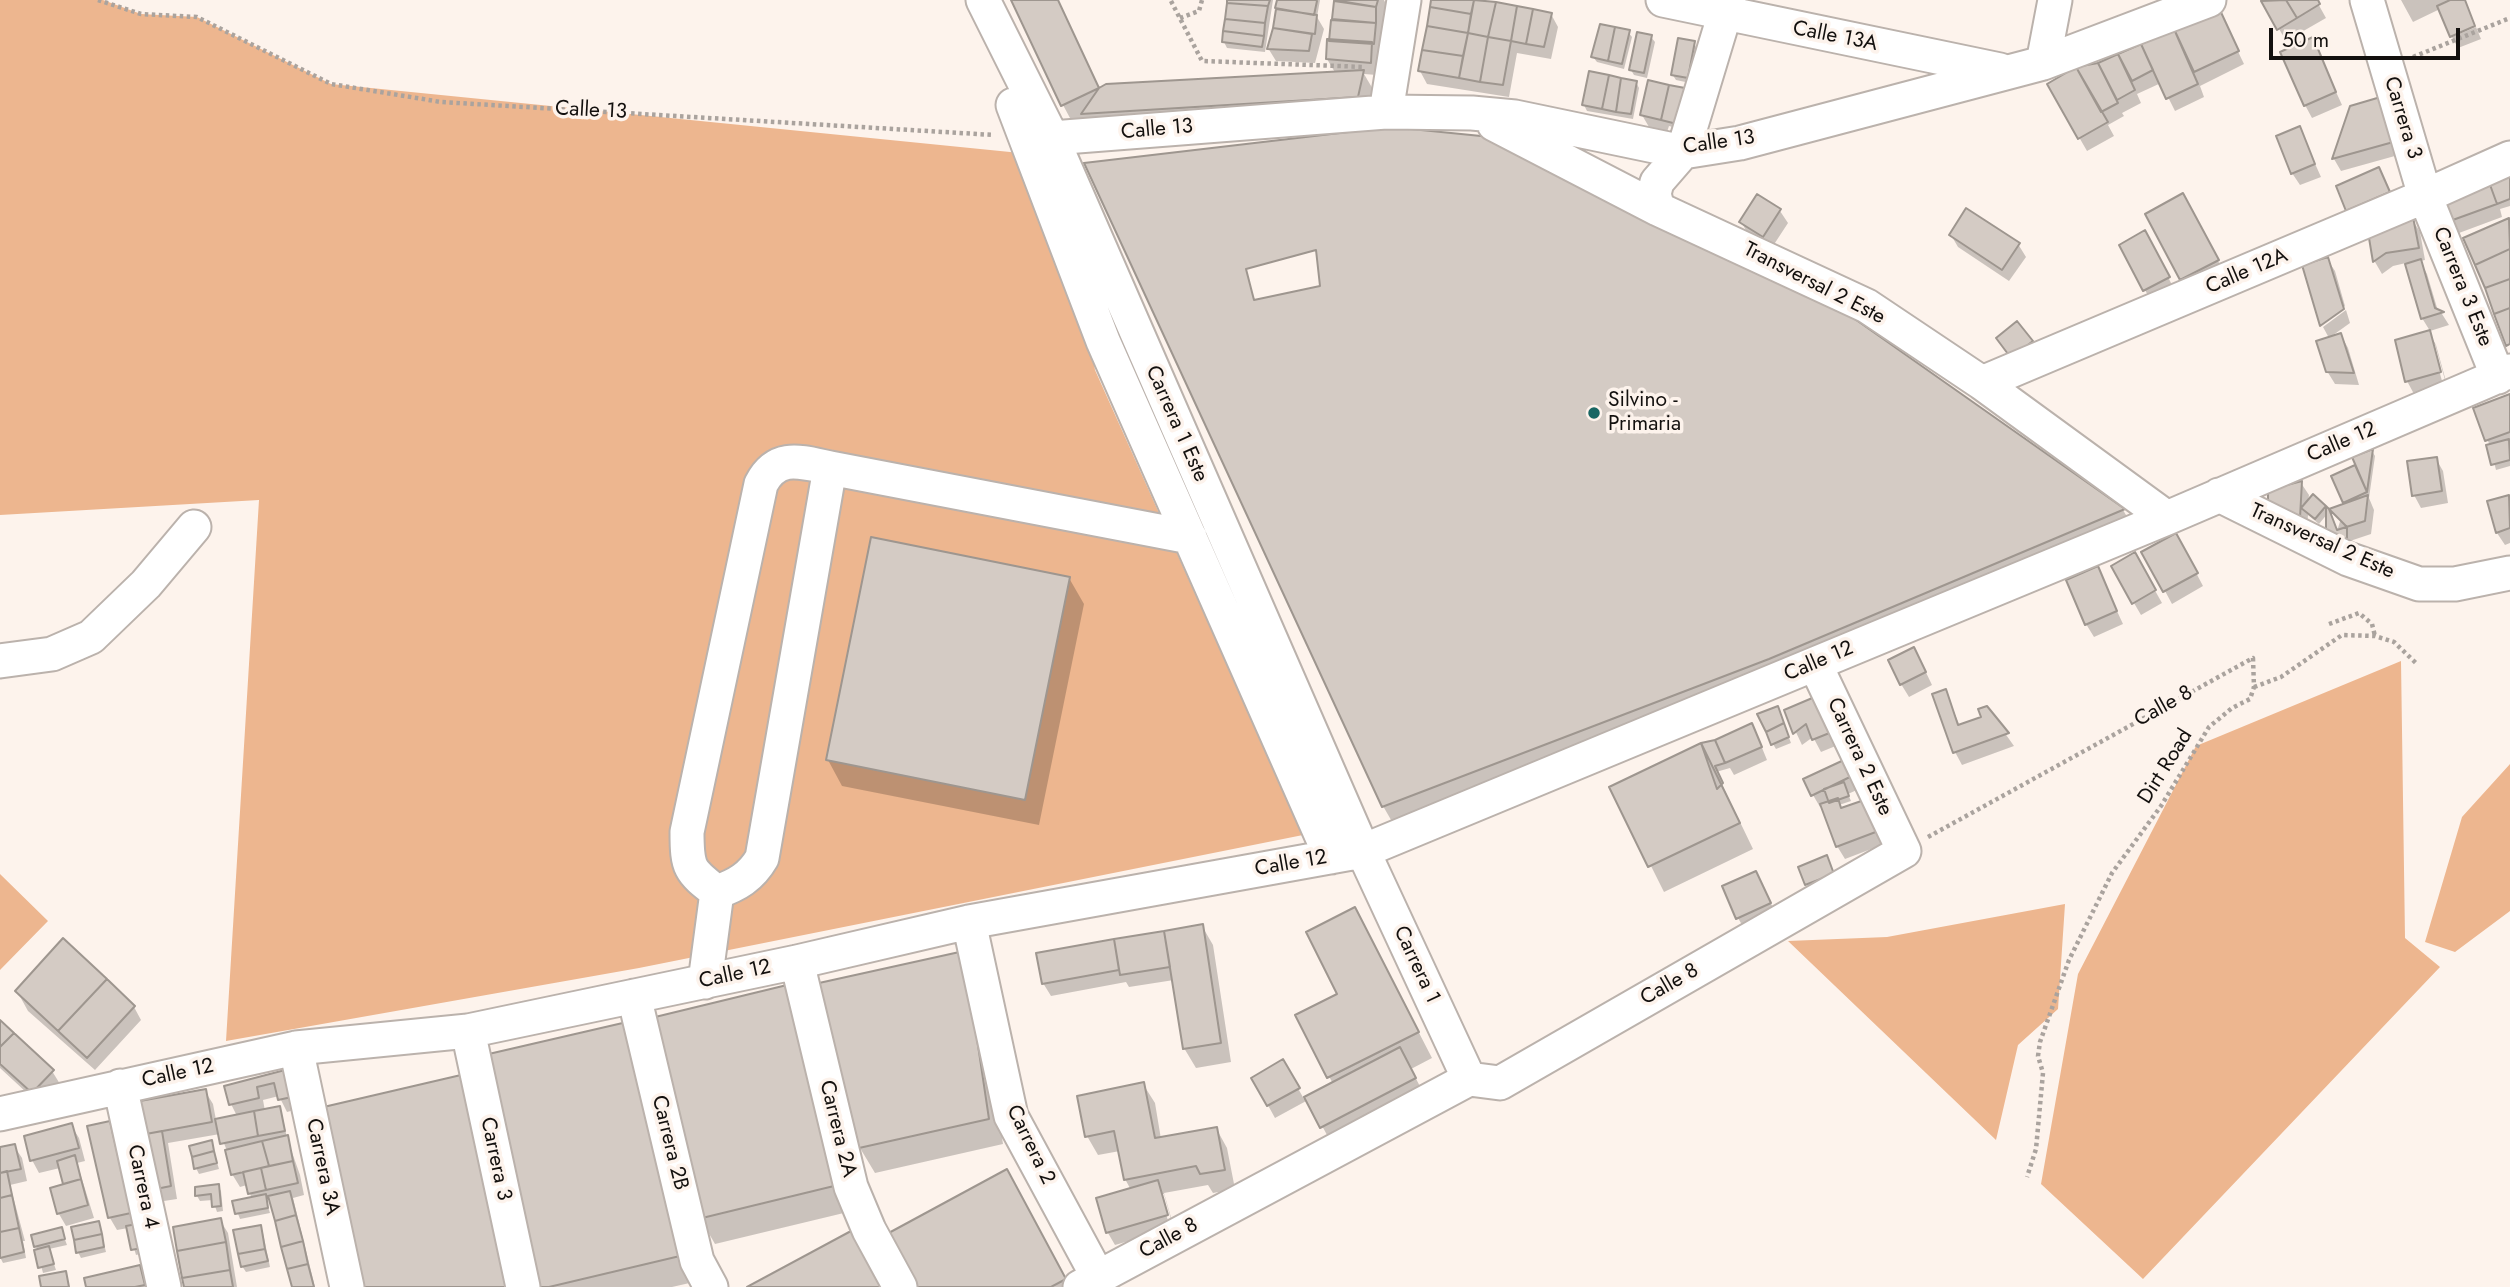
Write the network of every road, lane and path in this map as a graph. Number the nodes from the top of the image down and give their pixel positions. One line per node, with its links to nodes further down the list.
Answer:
1 (98, 0): 20 (path, Calle 13)
2 (961, 0): 20 (street)
3 (983, 0): 20 (street, Carrera 1 Este)
4 (1202, 0): 12 (path)
5 (1404, 0): 16 (street)
6 (1663, 0): 11 (street, Calle 13A)
7 (2055, 0): 14 (street)
8 (2210, 0): 14 (street, Calle 13)
9 (2367, 0): 15 (street, Carrera 3)
10 (1171, 1): 12 (path)
11 (1727, 7): 17 (street, Calle 13A); 21 (street)
12 (1180, 18): 16 (path)
13 (2510, 18): 15 (path)
14 (2043, 63): 17 (street, Calle 13)
15 (2386, 67): 23 (street, Carrera 3)
16 (1393, 68): 18 (street)
17 (2008, 72): 21 (street, Calle 13)
18 (1386, 111): 19 (street, Calle 13); 20 (street, Calle 13)
19 (1472, 113): 21 (street, Calle 13); 24 (street, Transversal 2 Este)
20 (1039, 138): 31 (street); 40 (street, Carrera 1 Este)
21 (1683, 152): 24 (street)
22 (2510, 158): 23 (street, Calle 12A)
23 (2425, 196): 25 (street, Carrera 3 Este); 26 (street, Calle 12A)
24 (1658, 209): 26 (street, Transversal 2 Este)
25 (2504, 374): 28 (street, Calle 12)
26 (1982, 383): 29 (street, Transversal 2 Este)
27 (830, 468): 31 (street); 41 (street); 41 (street)
28 (2219, 495): 29 (street, Calle 12); 32 (street, Transversal 2 Este)
29 (2167, 518): 36 (street, Calle 12)
30 (194, 527): 35 (street)
31 (1190, 537): 40 (street)
32 (2510, 573)
33 (2329, 624): 34 (path, Dirt Road)
34 (2375, 636): 37 (path, Dirt Road); 38 (path, Dirt Road)
35 (0, 661)
36 (1815, 664): 39 (street, Carrera 2 Este); 40 (street, Calle 12)
37 (2417, 664)
38 (2254, 687): 39 (path, Calle 8); 51 (path, Dirt Road)
39 (1904, 851): 48 (street, Calle 8)
40 (1347, 854): 42 (street, Calle 12); 48 (street, Carrera 1)
41 (718, 892): 44 (street)
42 (969, 922): 43 (street, Calle 12); 52 (street, Carrera 2)
43 (797, 962): 44 (street, Calle 12); 57 (street, Carrera 2A)
44 (705, 982): 45 (street, Calle 12)
45 (634, 996): 46 (street, Calle 12); 56 (street, Carrera 2B)
46 (468, 1031): 47 (street, Calle 12); 55 (street, Carrera 3)
47 (296, 1048): 49 (street, Calle 12); 54 (street, Carrera 3A)
48 (1469, 1079): 52 (street, Calle 8)
49 (120, 1086): 50 (street, Calle 12); 53 (street, Carrera 4)
50 (0, 1114)
51 (2027, 1177)
52 (1089, 1282)
53 (164, 1287)
54 (347, 1287)
55 (523, 1287)
56 (711, 1287)
57 (900, 1287)

